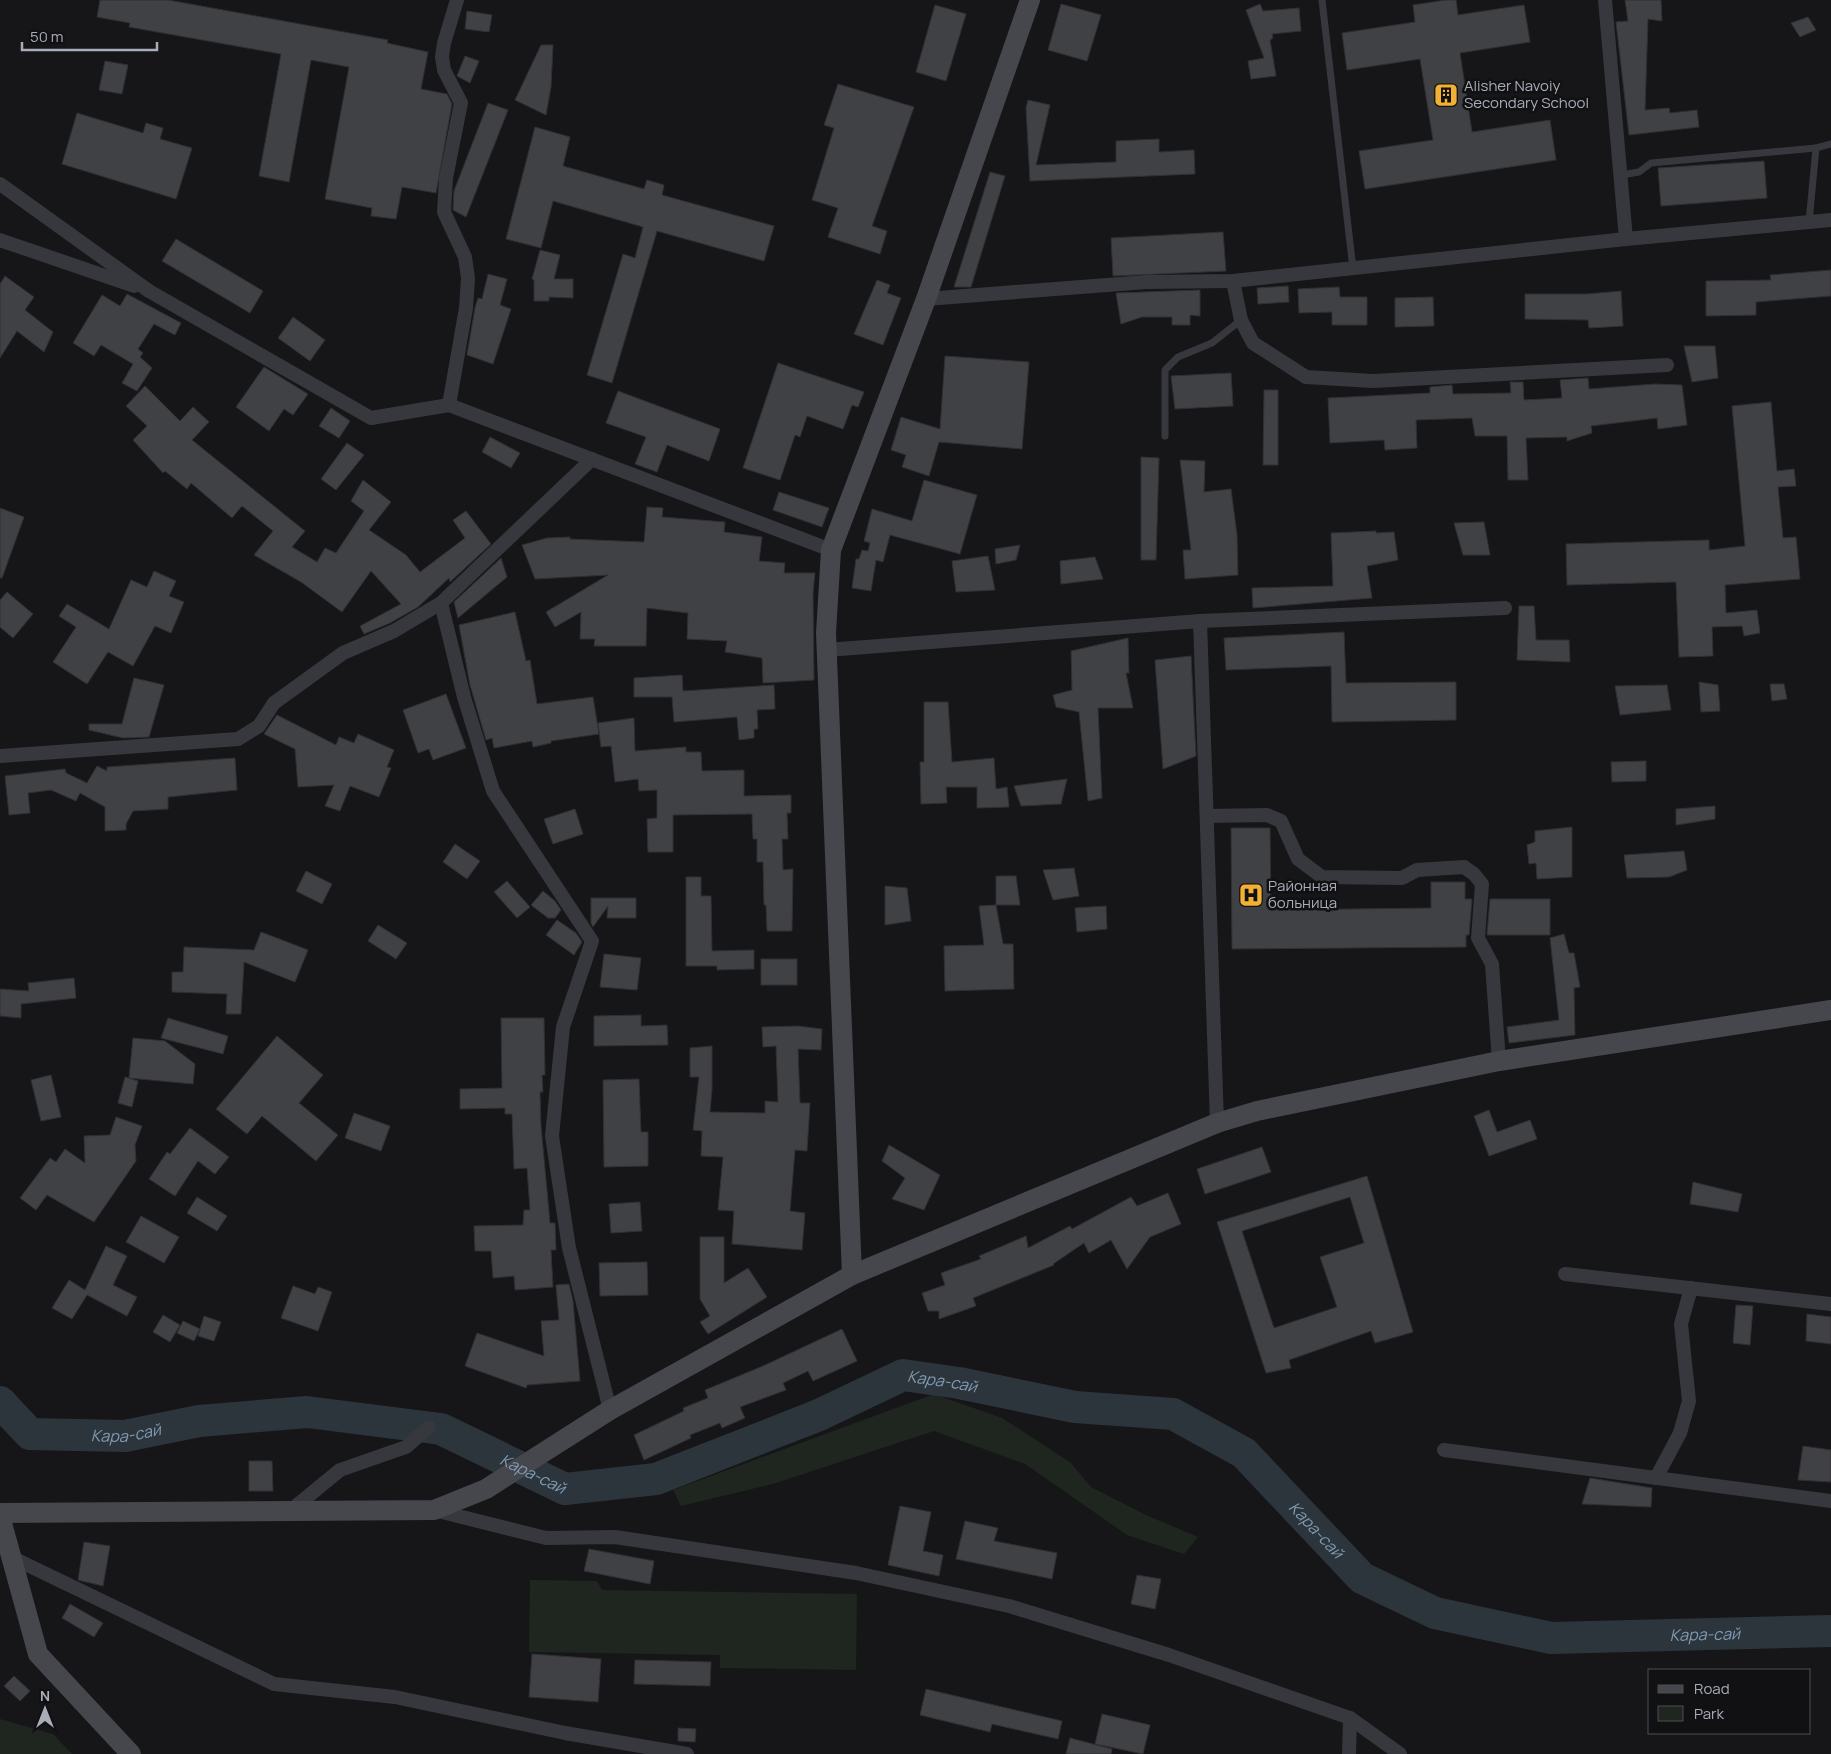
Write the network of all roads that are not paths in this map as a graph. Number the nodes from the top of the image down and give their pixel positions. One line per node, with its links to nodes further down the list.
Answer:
1 (457, 0): 19 (street)
2 (1030, 0): 16 (main road)
3 (1322, 0): 13 (lane)
4 (1605, 0): 7 (street)
5 (1831, 144): 6 (lane)
6 (1816, 148): 7 (lane); 10 (lane)
7 (1621, 176): 11 (street)
8 (0, 184): 15 (street)
9 (1831, 220): 10 (street)
10 (1809, 222): 11 (street)
11 (1626, 239): 13 (street)
12 (0, 240): 15 (street)
13 (1353, 269): 14 (street)
14 (1233, 281): 16 (street); 17 (street)
15 (149, 290): 19 (street)
16 (926, 299): 22 (main road)
17 (1241, 320): 18 (street); 20 (lane)
18 (1667, 365)
19 (449, 405): 21 (street)
20 (1165, 436)
21 (592, 460): 22 (street); 23 (street)
22 (831, 550): 26 (main road)
23 (441, 603): 27 (street); 36 (street)
24 (1505, 608): 25 (street)
25 (1200, 621): 26 (street); 28 (street)
26 (827, 650): 33 (main road)
27 (0, 756)
28 (1207, 816): 30 (street); 31 (street)
29 (1831, 1010): 30 (main road)
30 (1499, 1061): 31 (main road)
31 (1217, 1123): 33 (main road)
32 (1565, 1274): 34 (street)
33 (852, 1275): 36 (main road)
34 (1691, 1288): 35 (street); 39 (street)
35 (1831, 1304)
36 (610, 1410): 41 (main road)
37 (428, 1427): 42 (street)
38 (1444, 1450): 39 (street)
39 (1656, 1478): 40 (street)
40 (1831, 1501)
41 (434, 1510): 42 (main road); 45 (street)
42 (290, 1511): 43 (main road)
43 (0, 1514): 44 (main road)
44 (13, 1558): 46 (main road); 47 (street)
45 (1350, 1718): 48 (street); 49 (street)
46 (131, 1754)
47 (687, 1754)
48 (1349, 1754)
49 (1400, 1754)

